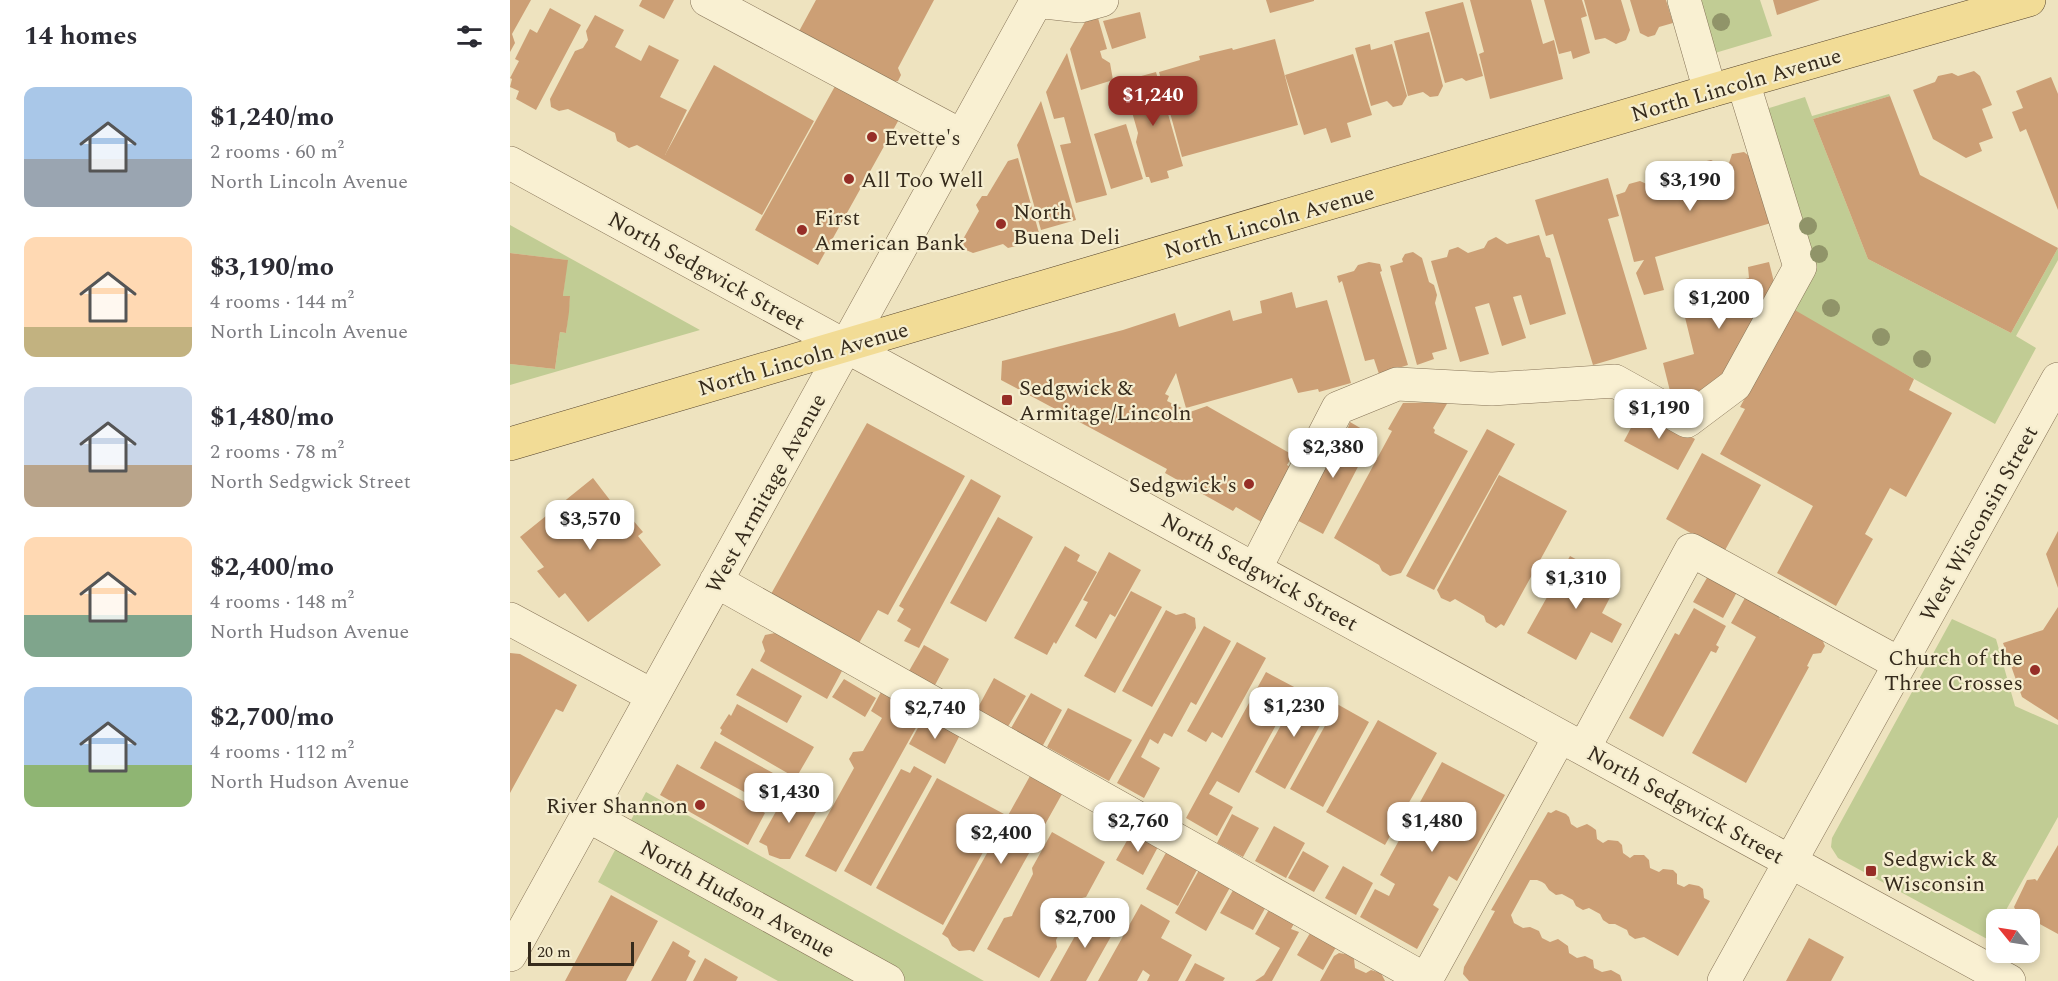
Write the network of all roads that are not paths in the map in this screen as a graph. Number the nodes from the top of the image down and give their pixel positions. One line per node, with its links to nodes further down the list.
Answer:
1 (1102, 0): 4 (street)
2 (1684, 0): 7 (street)
3 (2029, 0): 6 (main road, North Lincoln Avenue)
4 (1036, 1): 8 (street, West Armitage Avenue)
5 (726, 4): 8 (street)
6 (1743, 82): 7 (main road, North Lincoln Avenue); 13 (street)
7 (1710, 91): 10 (main road, North Lincoln Avenue)
8 (962, 136): 10 (street, West Armitage Avenue)
9 (510, 163): 10 (street, North Sedgwick Street)
10 (846, 345): 12 (main road, North Lincoln Avenue); 13 (street, North Sedgwick Street); 14 (street, West Armitage Avenue)
11 (2056, 386): 16 (street, West Wisconsin Street)
12 (510, 444)
13 (1255, 569): 18 (street, North Sedgwick Street)
14 (716, 581): 17 (street, West Armitage Avenue); 18 (street)
15 (510, 619): 17 (street)
16 (1900, 664): 18 (street); 20 (street, West Wisconsin Street)
17 (653, 696): 19 (street, West Armitage Avenue)
18 (1572, 742): 20 (street, North Sedgwick Street)
19 (587, 815): 21 (street, West Armitage Avenue); 22 (street, North Hudson Avenue)
20 (1791, 861): 23 (street, West Wisconsin Street); 24 (street, North Sedgwick Street)
21 (510, 955)
22 (888, 981)
23 (1725, 981)
24 (2009, 981)

